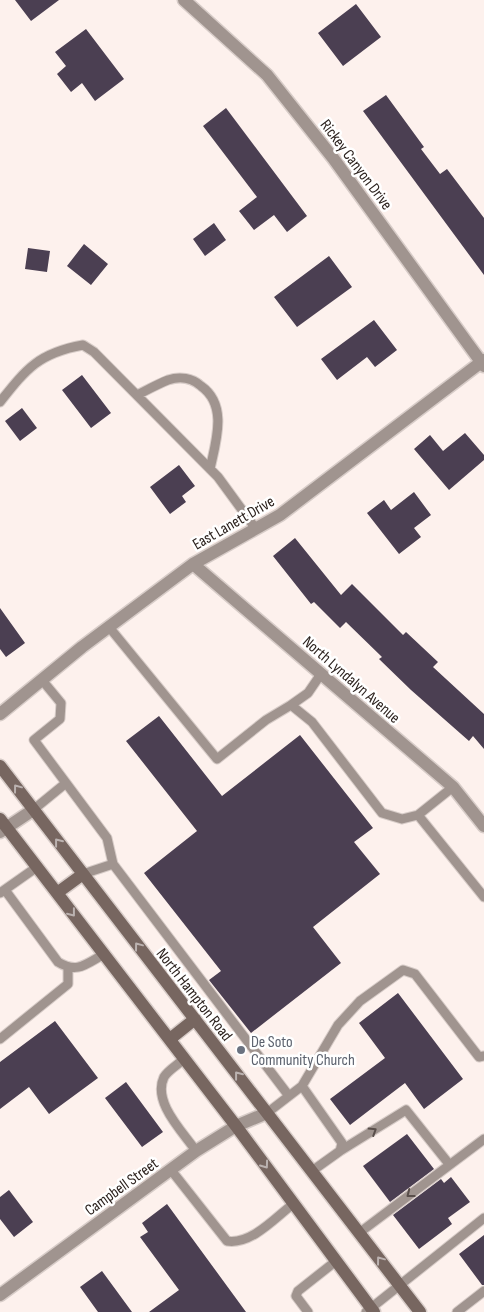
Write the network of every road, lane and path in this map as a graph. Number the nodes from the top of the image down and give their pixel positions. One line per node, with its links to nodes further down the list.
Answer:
1 (184, 0): 2 (street, Rickey Canyon Drive)
2 (483, 363): 6 (street, East Lanett Drive)
3 (137, 395): 4 (lane); 5 (lane); 5 (lane)
4 (0, 402)
5 (210, 469): 6 (lane)
6 (256, 529): 7 (street, East Lanett Drive)
7 (193, 564): 8 (street, East Lanett Drive); 9 (street, North Lyndalyn Avenue)
8 (109, 627): 10 (street, East Lanett Drive); 11 (lane)
9 (321, 674): 11 (lane); 15 (street, North Lyndalyn Avenue)
10 (42, 680): 12 (street, East Lanett Drive); 14 (lane)
11 (291, 705): 17 (lane)
12 (0, 714)
13 (0, 766): 16 (main road, North Hampton Road, one-way to 13)
14 (66, 784): 16 (lane); 20 (lane)
15 (453, 787): 17 (lane); 19 (street, North Lyndalyn Avenue)
16 (33, 810): 18 (street); 22 (main road, North Hampton Road, one-way to 16)
17 (418, 814): 25 (lane)
18 (2, 826): 21 (main road)
19 (484, 826)
20 (113, 864): 22 (lane); 34 (lane)
21 (37, 867): 23 (lane); 24 (main road)
22 (83, 874): 24 (main road); 28 (main road, North Hampton Road, one-way to 22)
23 (3, 891): 27 (lane)
24 (57, 893): 26 (main road, one-way to 26)
25 (484, 897)
26 (104, 954): 27 (lane); 30 (main road)
27 (68, 968): 29 (lane)
28 (195, 1019): 30 (main road); 35 (main road, North Hampton Road, one-way to 28)
29 (0, 1039)
30 (170, 1039): 32 (main road)
31 (484, 1056): 33 (lane)
32 (185, 1058): 36 (main road); 38 (lane)
33 (302, 1086): 34 (lane); 39 (lane)
34 (290, 1096): 35 (lane)
35 (267, 1114): 36 (street, Campbell Street); 42 (main road, North Hampton Road)
36 (236, 1126): 38 (street, Campbell Street); 43 (main road, one-way to 43)
37 (484, 1139): 40 (lane)
38 (196, 1151): 41 (street, Campbell Street)
39 (340, 1151): 40 (lane, one-way to 40); 42 (lane)
40 (449, 1164): 45 (lane, one-way to 45)
41 (170, 1170): 43 (lane); 49 (street, Campbell Street)
42 (312, 1171): 45 (main road, North Hampton Road)
43 (294, 1204): 46 (main road)
44 (484, 1218): 47 (lane)
45 (359, 1233): 47 (main road, North Hampton Road, one-way to 45)
46 (336, 1261): 50 (main road); 51 (lane)
47 (400, 1286): 50 (lane); 52 (main road, North Hampton Road)
48 (484, 1291): 53 (lane)
49 (0, 1295)
50 (371, 1311)
51 (308, 1312)
52 (420, 1312)
53 (457, 1312)

